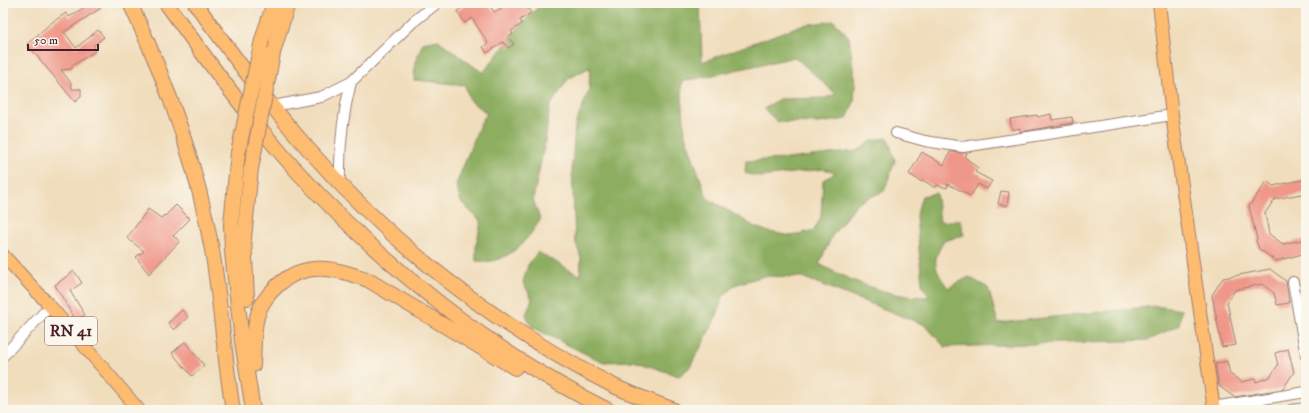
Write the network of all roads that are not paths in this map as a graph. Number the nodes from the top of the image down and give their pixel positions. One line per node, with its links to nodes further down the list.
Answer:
1 (130, 3): 14 (highway)
2 (166, 3): 25 (highway)
3 (194, 3): 9 (highway)
4 (198, 3): 9 (highway)
5 (274, 3): 16 (highway, bridge)
6 (288, 3): 23 (highway, bridge)
7 (437, 3): 10 (street)
8 (1159, 3): 12 (main road)
9 (227, 47): 11 (highway)
10 (351, 82): 11 (street); 15 (street)
11 (273, 106): 15 (highway)
12 (1172, 115): 13 (street); 26 (main road)
13 (896, 133)
14 (194, 170): 20 (highway); 29 (highway)
15 (340, 182): 34 (highway)
16 (231, 224): 20 (highway); 31 (highway)
17 (3, 255): 19 (main road, RN 41)
18 (1293, 282): 22 (street)
19 (50, 306): 21 (street); 28 (main road, RN 41)
20 (236, 351): 30 (highway)
21 (3, 356)
22 (1306, 356)
23 (254, 366): 25 (highway); 32 (highway)
24 (1306, 392): 26 (street)
25 (590, 401): 33 (highway)
26 (1213, 408)
27 (1306, 408): 35 (street)
28 (139, 409)
29 (233, 410)
30 (243, 410)
31 (253, 410)
32 (260, 410)
33 (608, 410)
34 (674, 410)
35 (1291, 410)

